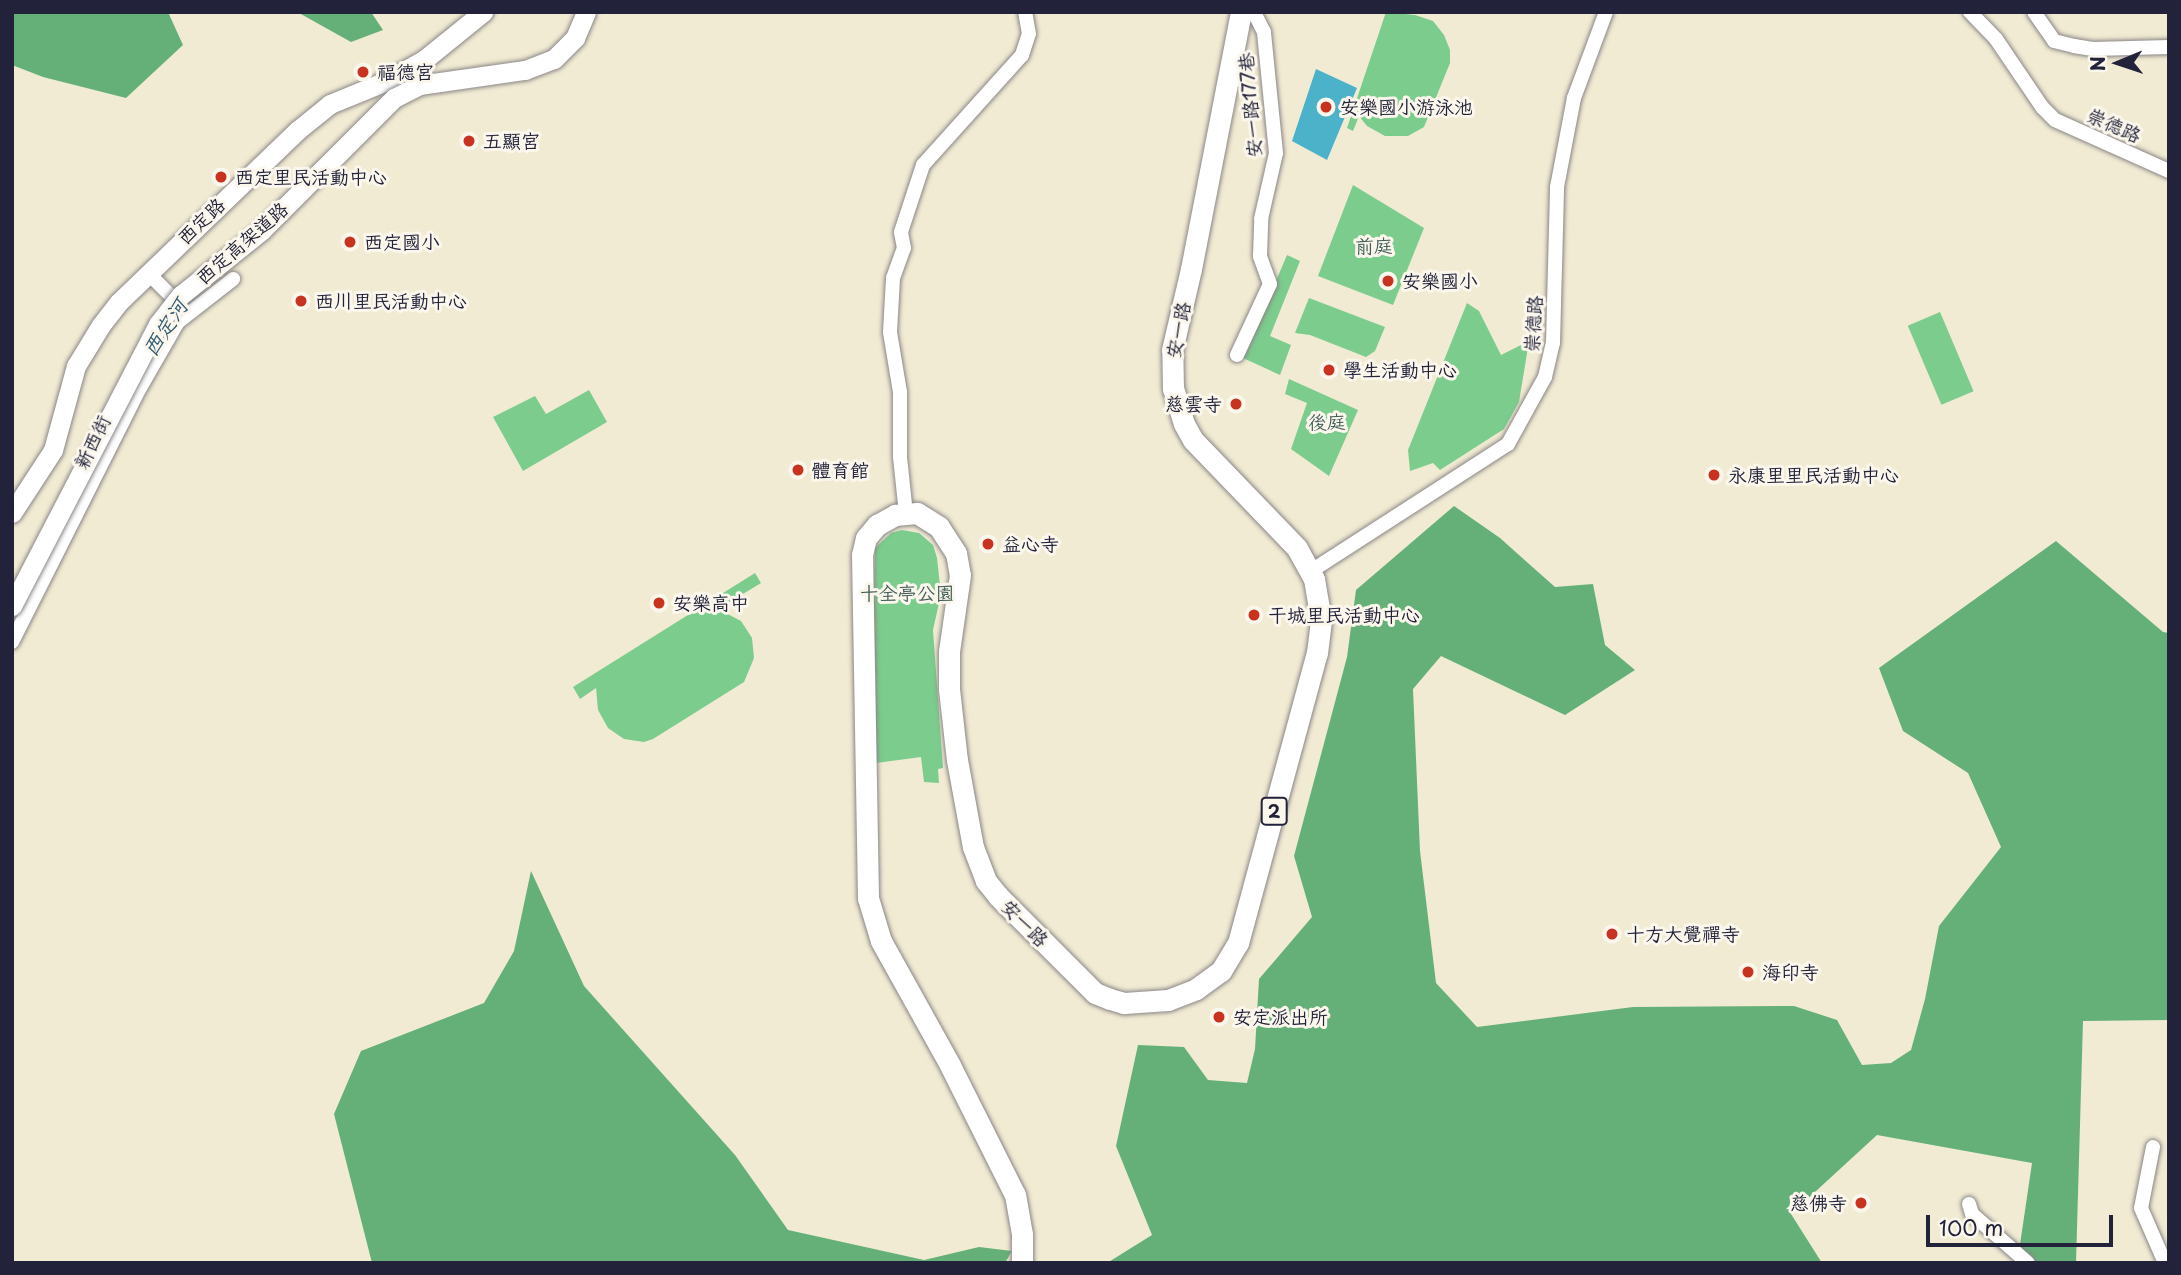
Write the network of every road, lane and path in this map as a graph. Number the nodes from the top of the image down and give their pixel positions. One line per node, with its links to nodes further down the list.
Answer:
1 (483, 12): 11 (street, 西定路)
2 (586, 12): 18 (street, 西定高架道路, bridge)
3 (1025, 12): 16 (street)
4 (1241, 12): 17 (main road, 安一路 / 2)
5 (1254, 12): 14 (street, 安一路177巷)
6 (1606, 12): 17 (street, 崇德路)
7 (1970, 12): 10 (street, 崇德路)
8 (2034, 12): 9 (street)
9 (2169, 47)
10 (2169, 171)
11 (148, 273): 13 (street); 15 (street, 西定路)
12 (233, 279): 13 (street, 新西街)
13 (189, 314): 19 (street, 新西街)
14 (1237, 355)
15 (12, 513)
16 (906, 514): 17 (main road, 安一路 / 2); 22 (main road)
17 (1311, 570)
18 (12, 606)
19 (12, 642)
20 (2153, 1147): 24 (street)
21 (1969, 1204): 23 (street)
22 (1022, 1263)
23 (2028, 1263)
24 (2165, 1263)

